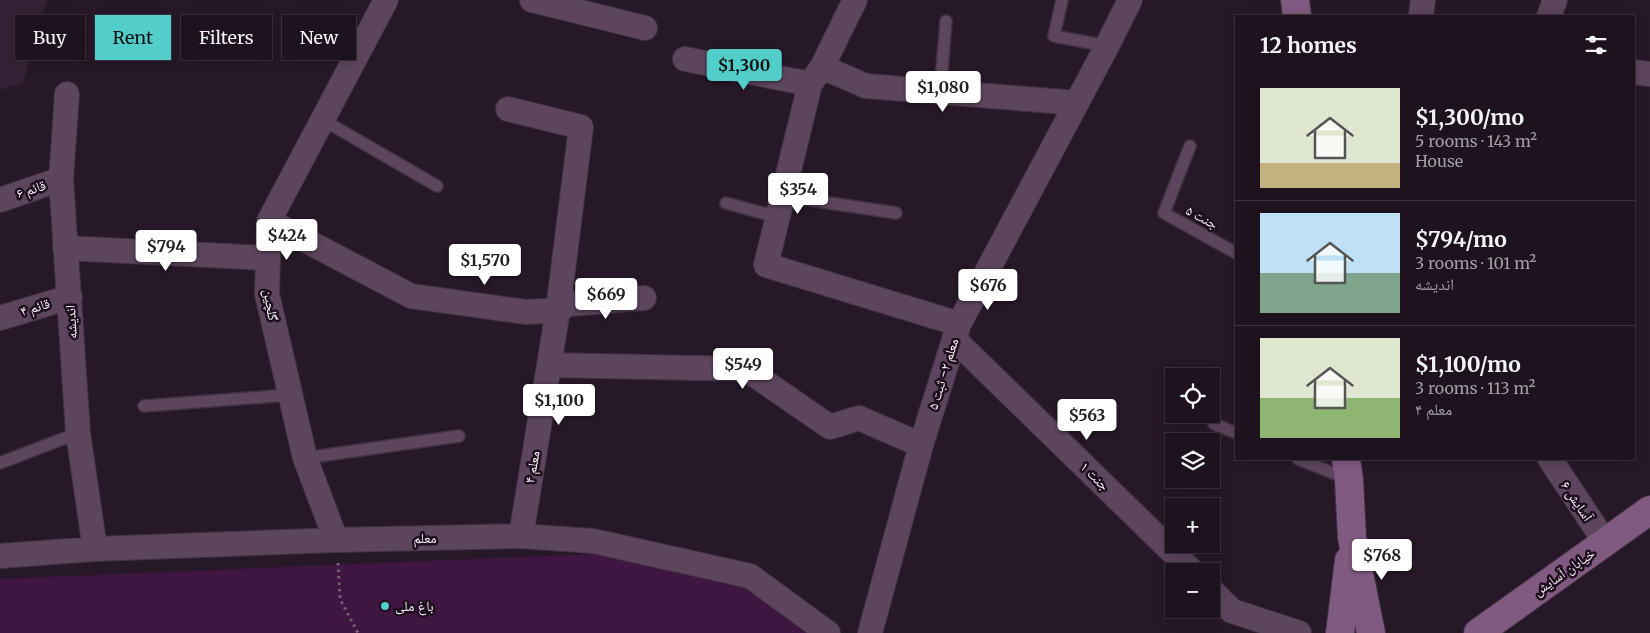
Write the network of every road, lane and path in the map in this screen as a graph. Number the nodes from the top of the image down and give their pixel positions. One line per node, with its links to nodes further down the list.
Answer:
1 (386, 0): 23 (street, گلچین)
2 (532, 0): 13 (street)
3 (855, 0): 18 (street)
4 (1062, 0): 14 (lane)
5 (1130, 0): 14 (street, معلم ۲- ثبت ۵)
6 (1295, 0): 9 (street)
7 (1424, 0): 10 (street)
8 (1555, 0): 11 (street)
9 (1297, 15)
10 (1420, 15)
11 (1549, 15)
12 (946, 21): 19 (lane)
13 (645, 28)
14 (1107, 46): 21 (street, معلم ۲- ثبت ۵)
15 (685, 59): 18 (street)
16 (1635, 72): 17 (street)
17 (1650, 74)
18 (816, 75): 19 (street); 29 (street)
19 (940, 93): 21 (street)
20 (67, 94): 25 (street, اندیشه)
21 (1077, 104): 39 (street, معلم ۲- ثبت ۵)
22 (508, 110): 37 (street, معلم ۴)
23 (323, 120): 26 (lane); 31 (street, گلچین)
24 (1190, 146): 33 (lane, جنت ۵)
25 (61, 179): 27 (street, قائم ۶); 32 (street, اندیشه)
26 (437, 186)
27 (0, 200)
28 (726, 202): 29 (lane)
29 (780, 207): 30 (lane); 39 (street)
30 (896, 213)
31 (269, 221): 34 (street, گلچین); 37 (street)
32 (66, 248): 34 (street); 35 (street, اندیشه)
33 (1235, 251)
34 (268, 258): 41 (street, گلچین)
35 (70, 297): 38 (street, قائم ۴); 44 (street, اندیشه)
36 (644, 298): 37 (street)
37 (558, 310): 40 (street, معلم ۴)
38 (0, 318)
39 (957, 332): 47 (street, معلم ۲- ثبت ۵); 60 (street, جنت ۱)
40 (550, 365): 47 (street); 54 (street, معلم ۴)
41 (289, 395): 42 (lane); 48 (street, گلچین)
42 (144, 406)
43 (1214, 424): 45 (lane)
44 (78, 433): 51 (lane); 58 (street, اندیشه)
45 (1235, 433)
46 (459, 436): 48 (lane)
47 (921, 445): 64 (street, معلم ۲- ثبت ۵)
48 (305, 458): 56 (street, گلچین)
49 (1303, 460): 52 (lane)
50 (1551, 460): 57 (street, آسایش ۶)
51 (0, 463)
52 (1347, 469): 55 (street)
53 (1650, 510): 57 (street, خیابان آسایش)
54 (521, 536): 56 (street, معلم); 63 (street, معلم)
55 (1352, 538): 66 (street); 67 (street)
56 (336, 540): 58 (street, معلم); 62 (path)
57 (1605, 542): 68 (street, خیابان آسایش)
58 (94, 549): 59 (street, معلم)
59 (0, 556)
60 (1184, 563)
61 (1220, 599): 65 (street)
62 (358, 633)
63 (828, 633)
64 (870, 633)
65 (1299, 633)
66 (1340, 633)
67 (1371, 633)
68 (1478, 633)

